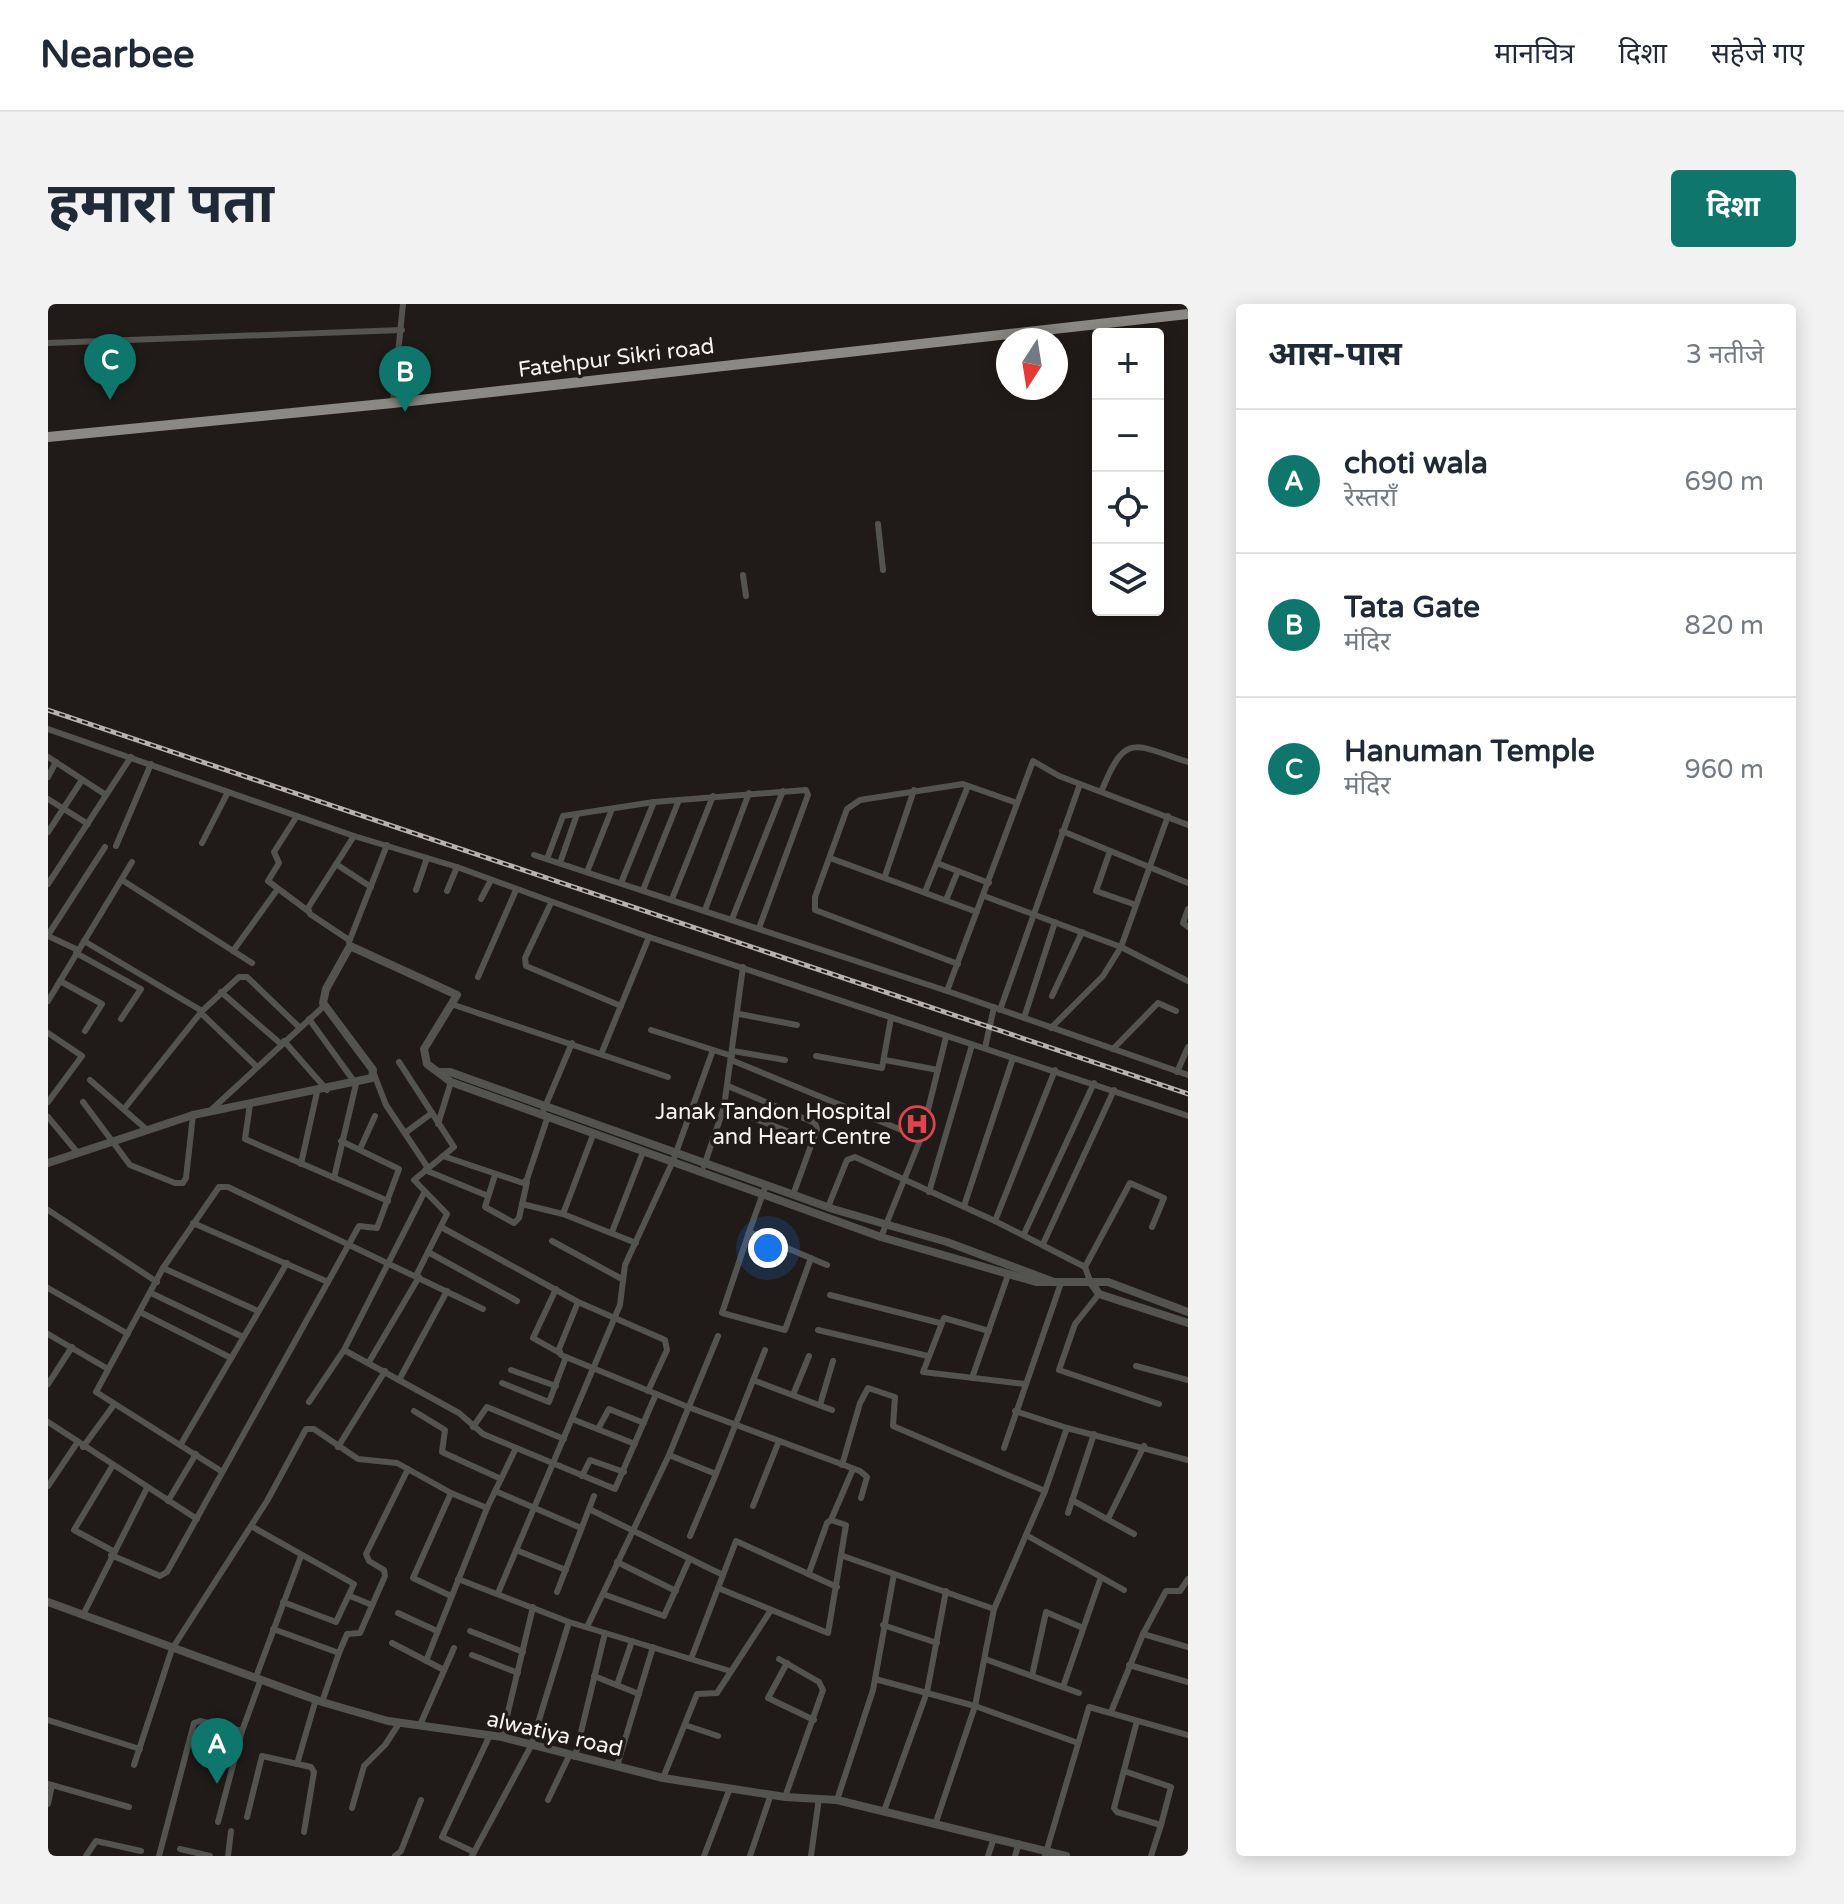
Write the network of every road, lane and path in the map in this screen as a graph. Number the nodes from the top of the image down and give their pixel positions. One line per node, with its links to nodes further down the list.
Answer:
1 (403, 304): 3 (street)
2 (1188, 314): 5 (main road, Fatehpur Sikri road)
3 (402, 330): 4 (street); 5 (street)
4 (48, 343)
5 (393, 403): 6 (main road, Fatehpur Sikri road)
6 (48, 437)
7 (878, 524): 8 (street)
8 (883, 570)
9 (743, 575): 10 (street)
10 (746, 596)
11 (48, 729): 13 (street)
12 (48, 757): 14 (street)
13 (131, 757): 16 (street); 26 (street)
14 (56, 762): 17 (street); 18 (street)
15 (1188, 762): 22 (street)
16 (151, 764): 24 (street); 44 (street)
17 (48, 777)
18 (82, 780): 26 (street); 32 (street)
19 (1080, 784): 22 (street); 31 (street); 39 (street)
20 (968, 786): 21 (street); 31 (street); 53 (street)
21 (914, 790): 49 (street); 59 (street)
22 (1102, 790): 36 (street)
23 (783, 791): 25 (street); 84 (street); 87 (street)
24 (228, 792): 35 (street); 42 (street)
25 (749, 793): 27 (street); 80 (street)
26 (106, 795): 37 (street)
27 (713, 796): 29 (street); 75 (street)
28 (48, 799): 32 (street)
29 (679, 800): 30 (street); 70 (street)
30 (654, 802): 33 (street); 62 (street)
31 (1017, 803): 63 (street)
32 (64, 809): 37 (street); 40 (street)
33 (612, 809): 34 (street); 58 (street)
34 (577, 814): 50 (street); 52 (street)
35 (297, 816): 41 (street); 67 (street)
36 (1168, 816): 38 (street); 56 (street)
37 (88, 824): 65 (street)
38 (1188, 825)
39 (1062, 831): 46 (street); 83 (street)
40 (48, 832)
41 (354, 836): 43 (street); 54 (street)
42 (202, 843)
43 (387, 845): 48 (street); 66 (street)
44 (116, 846)
45 (105, 847): 89 (street)
46 (1110, 851): 56 (street); 78 (street)
47 (534, 855): 50 (street)
48 (427, 858): 55 (street); 68 (street)
49 (830, 858): 59 (street); 97 (street)
50 (547, 859): 52 (street)
51 (132, 862): 60 (street)
52 (560, 863): 58 (street)
53 (937, 863): 57 (street); 72 (street)
54 (336, 864): 66 (street); 81 (street)
55 (457, 867): 61 (street); 71 (street)
56 (1150, 867): 64 (street); 78 (street)
57 (958, 871): 63 (street); 76 (street)
58 (587, 872): 62 (street)
59 (885, 876): 72 (street)
60 (122, 880): 91 (street); 94 (street)
61 (491, 880): 69 (street); 74 (street)
62 (621, 883): 70 (street)
63 (989, 883): 73 (street)
64 (1188, 883)
65 (48, 884)
66 (371, 887): 92 (street)
67 (277, 890): 81 (street); 94 (street)
68 (416, 890)
69 (516, 890): 77 (street); 99 (street)
70 (643, 890): 75 (street)
71 (447, 891)
72 (925, 892): 76 (street)
73 (984, 896): 82 (street); 83 (street)
74 (481, 899)
75 (672, 899): 80 (street)
76 (946, 900): 82 (street)
77 (551, 903): 90 (street); 108 (street)
78 (1136, 905): 93 (street)
79 (1188, 909): 86 (street)
80 (705, 910): 84 (street)
81 (308, 911): 92 (street)
82 (977, 912): 97 (street)
83 (1034, 914): 85 (street); 109 (street)
84 (732, 919): 87 (street)
85 (1055, 922): 88 (street); 114 (street)
86 (1188, 927)
87 (759, 928): 102 (street)
88 (1082, 932): 93 (street); 104 (street)
89 (48, 936): 95 (street)
90 (649, 937): 98 (street); 108 (street)
91 (84, 941): 95 (street); 111 (street)
92 (349, 943): 106 (street); 107 (street)
93 (1121, 947): 101 (street); 119 (street)
94 (233, 951): 96 (street)
95 (77, 952): 100 (street); 115 (street)
96 (252, 963)
97 (958, 964): 102 (street)
98 (743, 967): 112 (street); 113 (street)
99 (478, 977)
100 (60, 981): 105 (street); 121 (street)
101 (1188, 981)
102 (947, 991): 109 (street)
103 (221, 992): 111 (street); 118 (street); 124 (street)
104 (1052, 996)
105 (48, 1001)
106 (454, 1005): 125 (street); 141 (street)
107 (324, 1006): 116 (street); 143 (street)
108 (621, 1006): 131 (street)
109 (997, 1008): 114 (street); 128 (street)
110 (1176, 1011): 129 (street)
111 (202, 1012): 138 (street); 157 (street)
112 (739, 1014): 117 (street); 132 (street)
113 (891, 1018): 123 (street); 136 (street)
114 (1024, 1018): 119 (street)
115 (121, 1019)
116 (309, 1019): 118 (street); 149 (street)
117 (797, 1025)
118 (299, 1027): 124 (street)
119 (1051, 1028): 129 (street)
120 (651, 1030): 130 (street)
121 (85, 1031)
122 (49, 1036): 153 (street)
123 (946, 1037): 126 (street); 139 (street)
124 (282, 1043): 138 (street); 152 (street)
125 (572, 1043): 131 (street); 159 (street)
126 (972, 1045): 128 (street); 187 (street)
127 (1188, 1047): 142 (street)
128 (985, 1048): 134 (street)
129 (1113, 1049): 142 (street)
130 (713, 1050): 132 (street); 177 (street)
131 (602, 1052): 145 (street)
132 (732, 1056): 135 (street); 150 (street); 169 (street)
133 (816, 1056): 136 (street)
134 (1013, 1058): 140 (street); 193 (street)
135 (785, 1060)
136 (885, 1060): 139 (street)
137 (399, 1062): 160 (street)
138 (257, 1067): 158 (street)
139 (938, 1070): 169 (street)
140 (1055, 1070): 148 (street); 197 (street)
141 (439, 1072): 147 (street); 159 (street)
142 (1177, 1072): 144 (street)
143 (374, 1074): 149 (street); 167 (street)
144 (1188, 1075)
145 (668, 1077)
146 (90, 1080): 157 (street)
147 (451, 1082): 159 (street); 165 (street)
148 (1094, 1083): 151 (street); 204 (street)
149 (356, 1084): 152 (street); 171 (street)
150 (728, 1086): 156 (street); 172 (street)
151 (1114, 1090): 163 (street); 209 (street)
152 (322, 1091): 155 (street); 179 (street)
153 (48, 1102)
154 (83, 1102): 170 (street)
155 (250, 1104): 158 (street); 179 (street)
156 (724, 1107): 172 (street); 180 (street)
157 (124, 1109): 166 (street)
158 (210, 1111): 161 (street)
159 (545, 1112): 168 (street); 177 (street); 184 (street)
160 (432, 1113): 165 (street); 167 (street)
161 (193, 1115): 166 (street); 170 (street)
162 (375, 1116): 173 (street)
163 (1188, 1116)
164 (48, 1117): 174 (street)
165 (438, 1124): 176 (street)
166 (146, 1129): 170 (street)
167 (405, 1133): 181 (street)
168 (593, 1135): 175 (street); 196 (street)
169 (921, 1138): 185 (street)
170 (111, 1140): 174 (street)
171 (341, 1141): 173 (street); 183 (street)
172 (813, 1141): 189 (street)
173 (360, 1149): 191 (street)
174 (77, 1152): 178 (street)
175 (643, 1152): 177 (street); 202 (street)
176 (443, 1156): 181 (street); 182 (street)
177 (674, 1157): 180 (street); 208 (street)
178 (48, 1163)
179 (301, 1164): 183 (street)
180 (703, 1168): 186 (street)
181 (426, 1169): 188 (street); 190 (street)
182 (495, 1175): 184 (street); 190 (street)
183 (334, 1178): 191 (street)
184 (527, 1179): 192 (street)
185 (905, 1181): 187 (street); 194 (street); 199 (street)
186 (764, 1190): 189 (street); 203 (street); 205 (street)
187 (929, 1192): 193 (street)
188 (424, 1193): 200 (street); 213 (street)
189 (793, 1195): 194 (street)
190 (488, 1196): 192 (street)
191 (388, 1201): 207 (street)
192 (522, 1204): 196 (street)
193 (964, 1206): 197 (street)
194 (828, 1207): 199 (street)
195 (48, 1210): 221 (street)
196 (563, 1214): 202 (street)
197 (995, 1221): 204 (street)
198 (193, 1223): 207 (street); 212 (street); 216 (street)
199 (885, 1225): 205 (street); 223 (street)
200 (441, 1227): 210 (street); 225 (street)
201 (1152, 1227): 215 (street)
202 (612, 1232): 208 (street)
203 (749, 1232): 211 (street); 211 (street)
204 (1024, 1234): 209 (street)
205 (881, 1237): 217 (street)
206 (552, 1241): 219 (street)
207 (351, 1243): 213 (street); 222 (street)
208 (636, 1243): 219 (street)
209 (1043, 1244): 215 (street)
210 (428, 1252): 218 (street); 230 (street)
211 (811, 1258): 214 (street)
212 (287, 1263): 222 (street); 233 (street)
213 (391, 1263): 218 (street); 246 (street)
214 (827, 1265)
215 (1085, 1267): 220 (street)
216 (163, 1268): 221 (street); 233 (street)
217 (1008, 1275): 223 (street); 240 (street)
218 (418, 1276): 226 (street); 254 (street)
219 (622, 1279): 236 (street)
220 (1090, 1281): 223 (street); 228 (street); 234 (street)
221 (157, 1282): 227 (street)
222 (328, 1282): 304 (street)
223 (1058, 1283): 267 (street)
224 (48, 1288): 242 (street)
225 (556, 1289): 231 (street); 248 (street)
226 (447, 1291): 232 (street); 262 (street)
227 (151, 1293): 235 (street); 244 (street)
228 (1099, 1294): 238 (street); 272 (street)
229 (830, 1295): 237 (street)
230 (517, 1301)
231 (578, 1302): 236 (street); 248 (street)
232 (483, 1309)
233 (258, 1311): 244 (street)
234 (1188, 1311)
235 (140, 1312): 242 (street); 252 (street)
236 (614, 1320): 257 (street); 269 (street)
237 (940, 1323): 240 (street); 250 (street)
238 (1188, 1323)
239 (818, 1330): 250 (street)
240 (989, 1331): 261 (street)
241 (48, 1334): 245 (street)
242 (128, 1334): 256 (street)
243 (718, 1336): 275 (street)
244 (243, 1337): 252 (street)
245 (72, 1347): 256 (street); 260 (street)
246 (344, 1350): 254 (street); 271 (street)
247 (765, 1350): 263 (street)
248 (558, 1352): 251 (street)
249 (809, 1356): 270 (street)
250 (928, 1356): 261 (street)
251 (566, 1357): 257 (street); 268 (street)
252 (231, 1358): 289 (street)
253 (833, 1361): 273 (street)
254 (369, 1362): 259 (street)
255 (1136, 1366): 264 (street)
256 (108, 1369): 274 (street)
257 (593, 1369): 269 (street); 279 (street)
258 (511, 1370): 268 (street)
259 (385, 1371): 262 (street); 293 (street)
260 (51, 1372): 266 (street)
261 (972, 1378): 267 (street)
262 (399, 1380): 283 (street)
263 (753, 1380): 270 (street); 282 (street)
264 (1188, 1380)
265 (502, 1383): 268 (street)
266 (48, 1384)
267 (1025, 1384): 278 (street)
268 (556, 1386)
269 (652, 1393): 275 (street); 280 (street)
270 (793, 1395): 273 (street)
271 (309, 1402)
272 (1159, 1404)
273 (820, 1405): 276 (street)
274 (113, 1406): 289 (street); 291 (street)
275 (688, 1407): 282 (street); 297 (street)
276 (832, 1410)
277 (414, 1411): 308 (street)
278 (1015, 1411): 284 (street); 295 (street)
279 (572, 1419): 285 (street); 287 (street)
280 (644, 1423): 285 (street); 290 (street)
281 (49, 1425): 291 (street)
282 (737, 1425): 288 (street); 306 (street)
283 (473, 1427): 287 (street); 294 (street)
284 (1067, 1428): 286 (street); 312 (street)
285 (598, 1429): 290 (street)
286 (1094, 1434): 292 (street); 316 (street)
287 (564, 1439): 299 (street)
288 (779, 1441): 301 (street); 318 (street)
289 (181, 1444): 296 (street)
290 (635, 1444): 305 (street)
291 (80, 1445): 300 (street); 309 (street)
292 (1144, 1446): 298 (street); 324 (street)
293 (338, 1447): 302 (street); 326 (street)
294 (516, 1448): 299 (street); 308 (street)
295 (1004, 1448)
296 (196, 1454): 304 (street); 317 (street)
297 (669, 1455): 306 (street); 328 (street)
298 (1188, 1460)
299 (554, 1463): 307 (street); 320 (street)
300 (113, 1465): 310 (street); 333 (street)
301 (842, 1465): 303 (street); 312 (street)
302 (408, 1469): 313 (street); 357 (street)
303 (853, 1469): 315 (street); 325 (street)
304 (221, 1471): 323 (street)
305 (624, 1472): 307 (street); 307 (street)
306 (716, 1474): 331 (street)
307 (582, 1476)
308 (501, 1479): 311 (street)
309 (48, 1486)
310 (147, 1488): 317 (street); 333 (street)
311 (495, 1491): 319 (street); 320 (street)
312 (1045, 1491): 330 (street)
313 (451, 1493): 319 (street); 354 (street)
314 (594, 1496): 321 (street)
315 (861, 1498)
316 (1072, 1500): 322 (street); 324 (street)
317 (168, 1501): 323 (street)
318 (753, 1506)
319 (487, 1508): 342 (street)
320 (534, 1508): 327 (street); 332 (street)
321 (589, 1509): 327 (street); 328 (street)
322 (1068, 1513)
323 (197, 1519): 333 (street)
324 (1108, 1519): 329 (street)
325 (831, 1520): 335 (street); 339 (street)
326 (251, 1526): 334 (street); 378 (street)
327 (581, 1528): 338 (street)
328 (632, 1530): 336 (street); 337 (street)
329 (1134, 1534)
330 (1026, 1535): 344 (street); 359 (street)
331 (690, 1536)
332 (516, 1550): 338 (street); 351 (street)
333 (112, 1553): 362 (street)
334 (301, 1556): 353 (street); 356 (street)
335 (843, 1556): 340 (street); 345 (street)
336 (689, 1560): 341 (street); 348 (street)
337 (617, 1562): 348 (street); 352 (street)
338 (566, 1570): 350 (street)
339 (809, 1573): 341 (street); 345 (street)
340 (894, 1574): 349 (street); 364 (street)
341 (723, 1575): 346 (street)
342 (458, 1579): 351 (street); 354 (street)
343 (1188, 1579): 371 (street)
344 (1100, 1580): 347 (street); 366 (street)
345 (837, 1587): 360 (street)
346 (718, 1588): 360 (street); 382 (street)
347 (1124, 1590)
348 (676, 1591): 352 (street)
349 (946, 1591): 359 (street); 374 (street)
350 (557, 1592)
351 (498, 1593): 358 (street)
352 (603, 1594): 365 (street)
353 (350, 1596): 356 (street); 357 (street)
354 (451, 1596): 368 (street)
355 (48, 1602): 362 (street, alwatiya road)
356 (283, 1602): 367 (street)
357 (372, 1605): 380 (street)
358 (533, 1607): 363 (street); 379 (street)
359 (994, 1609): 384 (street)
360 (771, 1610): 389 (street)
361 (398, 1613): 368 (street)
362 (83, 1615): 378 (street, alwatiya road)
363 (569, 1622): 365 (street); 416 (street)
364 (883, 1625): 374 (street); 394 (street)
365 (587, 1627): 370 (street)
366 (1083, 1628): 392 (street); 397 (street)
367 (273, 1629): 380 (street); 393 (street)
368 (437, 1631): 385 (street)
369 (470, 1631): 379 (street)
370 (605, 1633): 372 (street); 391 (street)
371 (1143, 1634): 376 (street); 387 (street)
372 (632, 1641): 375 (street); 396 (street)
373 (392, 1643): 385 (street)
374 (937, 1643): 398 (street)
375 (653, 1647): 382 (street); 400 (street)
376 (1188, 1647)
377 (454, 1648): 388 (street)
378 (172, 1649): 393 (street, alwatiya road); 417 (street)
379 (523, 1652): 390 (street)
380 (339, 1653): 401 (street)
381 (472, 1655): 390 (street)
382 (691, 1659): 389 (street)
383 (779, 1659): 386 (street)
384 (985, 1659): 392 (street); 402 (street)
385 (426, 1661): 388 (street)
386 (787, 1663): 405 (street); 405 (street)
387 (1129, 1665): 395 (street); 403 (street)
388 (444, 1670): 408 (street)
389 (730, 1671): 409 (street)
390 (518, 1673): 414 (street)
391 (594, 1676): 396 (street); 418 (street)
392 (1032, 1676): 397 (street)
393 (259, 1678): 401 (street, alwatiya road); 410 (street)
394 (875, 1679): 398 (street); 431 (street)
395 (1188, 1682)
396 (617, 1685): 400 (street)
397 (1063, 1687): 399 (street)
398 (927, 1692): 402 (street); 435 (street)
399 (1079, 1693)
400 (639, 1694): 421 (street)
401 (319, 1701): 407 (street, alwatiya road); 419 (street)
402 (975, 1706): 415 (street); 438 (street)
403 (1111, 1712): 406 (street); 415 (street)
404 (48, 1720): 417 (street)
405 (814, 1720): 427 (street)
406 (1137, 1721): 412 (street); 422 (street)
407 (400, 1722): 408 (street, alwatiya road); 434 (street)
408 (420, 1725): 411 (street, alwatiya road)
409 (685, 1725): 413 (street); 423 (street)
410 (242, 1731): 437 (street); 449 (street)
411 (490, 1735): 414 (street, alwatiya road); 447 (street)
412 (1188, 1735)
413 (718, 1736)
414 (502, 1737): 416 (street, alwatiya road)
415 (1078, 1743): 446 (street)
416 (531, 1746): 418 (street, alwatiya road); 447 (street)
417 (140, 1749): 420 (street)
418 (572, 1756): 421 (street, alwatiya road); 430 (street)
419 (297, 1764): 436 (street); 441 (street)
420 (134, 1765)
421 (617, 1766): 423 (street, alwatiya road)
422 (1124, 1771): 439 (street); 439 (street)
423 (663, 1778): 425 (street, alwatiya road)
424 (50, 1784): 432 (street); 433 (street)
425 (730, 1788): 426 (street, alwatiya road); 453 (street)
426 (771, 1794): 427 (street, alwatiya road); 454 (street)
427 (785, 1797): 428 (street, alwatiya road)
428 (819, 1798): 431 (street, alwatiya road); 455 (street)
429 (421, 1800): 452 (street)
430 (548, 1800)
431 (837, 1800): 435 (street, alwatiya road)
432 (48, 1804)
433 (129, 1807)
434 (352, 1808)
435 (884, 1811): 438 (street, alwatiya road)
436 (247, 1817)
437 (218, 1822)
438 (936, 1822): 442 (street, alwatiya road)
439 (1161, 1825): 459 (street)
440 (231, 1831): 451 (street)
441 (304, 1832)
442 (994, 1838): 443 (street, alwatiya road); 456 (street)
443 (1019, 1843): 446 (street, alwatiya road); 457 (street)
444 (180, 1849): 450 (street)
445 (141, 1851): 448 (street)
446 (1046, 1853): 458 (street, alwatiya road)
447 (473, 1854)
448 (86, 1856)
449 (159, 1856)
450 (210, 1856)
451 (228, 1856)
452 (395, 1856)
453 (704, 1856)
454 (750, 1856)
455 (811, 1856)
456 (988, 1856)
457 (1015, 1856)
458 (1066, 1856)
459 (1151, 1856)

